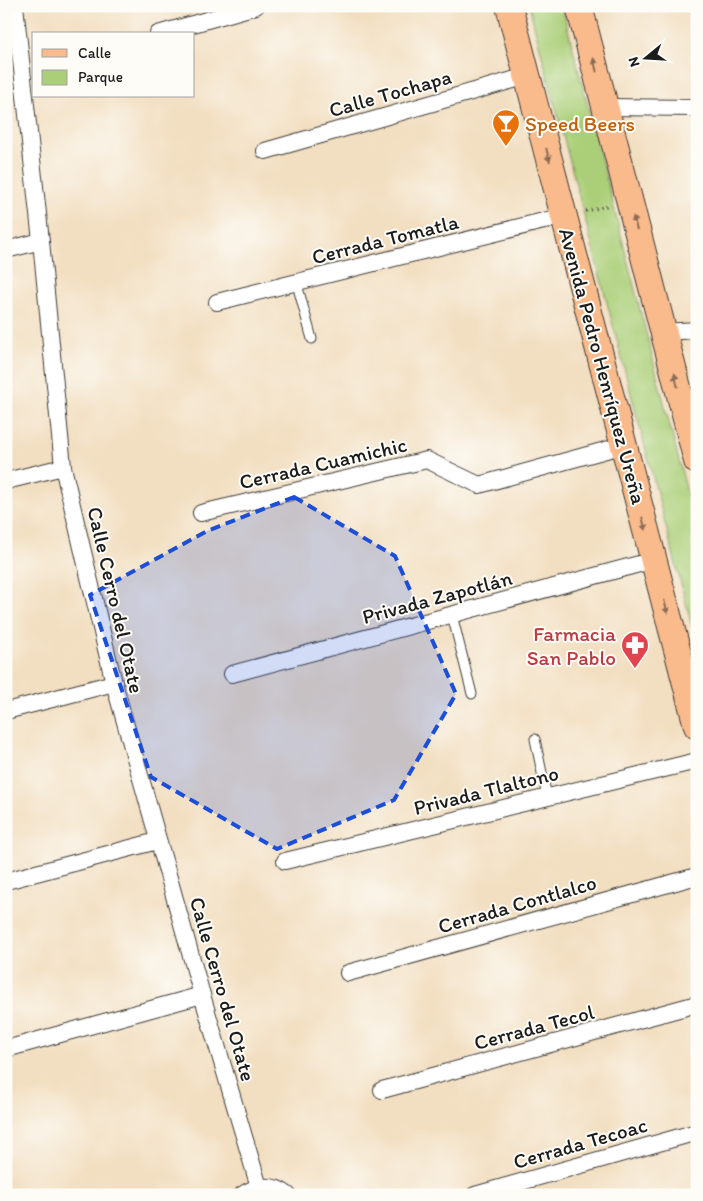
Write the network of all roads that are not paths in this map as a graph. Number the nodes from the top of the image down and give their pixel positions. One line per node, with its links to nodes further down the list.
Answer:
1 (256, 6): 5 (street)
2 (509, 6): 7 (main road, Avenida Pedro Henríquez Ureña)
3 (580, 6): 8 (main road, one-way to 3)
4 (12, 9): 12 (street, Calle Cerro del Otate)
5 (236, 9): 6 (street)
6 (164, 32)
7 (527, 76): 10 (street, Calle Tochapa); 11 (main road, Avenida Pedro Henríquez Ureña, one-way to 11)
8 (606, 108): 9 (street); 17 (main road, one-way to 8)
9 (697, 108)
10 (265, 151)
11 (564, 216): 14 (street, Cerrada Tomatla); 19 (main road, Avenida Pedro Henríquez Ureña)
12 (41, 240): 13 (street); 21 (street, Calle Cerro del Otate)
13 (6, 250)
14 (297, 284): 15 (street, Cerrada Tomatla); 18 (lane)
15 (217, 302)
16 (697, 330): 17 (street)
17 (664, 332): 20 (main road, one-way to 17)
18 (312, 339)
19 (624, 445): 23 (street, Cerrada Cuamichic); 24 (main road, Avenida Pedro Henríquez Ureña, one-way to 24)
20 (695, 446)
21 (63, 467): 22 (street); 27 (street, Calle Cerro del Otate)
22 (6, 481)
23 (201, 513)
24 (654, 560): 25 (street, Privada Zapotlán); 30 (main road, Avenida Pedro Henríquez Ureña, one-way to 30)
25 (452, 615): 26 (street, Privada Zapotlán); 28 (lane)
26 (232, 674)
27 (114, 683): 29 (street); 34 (street, Calle Cerro del Otate)
28 (472, 694)
29 (6, 711)
30 (697, 726)
31 (535, 739): 33 (lane)
32 (697, 761): 33 (street, Privada Tlaltono)
33 (547, 797): 35 (street, Privada Tlaltono)
34 (157, 841): 37 (street); 39 (street, Calle Cerro del Otate)
35 (285, 861)
36 (697, 876): 38 (street, Cerrada Contlalco)
37 (6, 881)
38 (348, 973)
39 (202, 995): 41 (street); 44 (street, Calle Cerro del Otate)
40 (697, 1004): 42 (street, Cerrada Tecol)
41 (6, 1049)
42 (382, 1090)
43 (697, 1132): 47 (street, Cerrada Tecoac)
44 (259, 1186): 45 (street); 46 (street)
45 (242, 1195)
46 (288, 1195)
47 (474, 1195)

